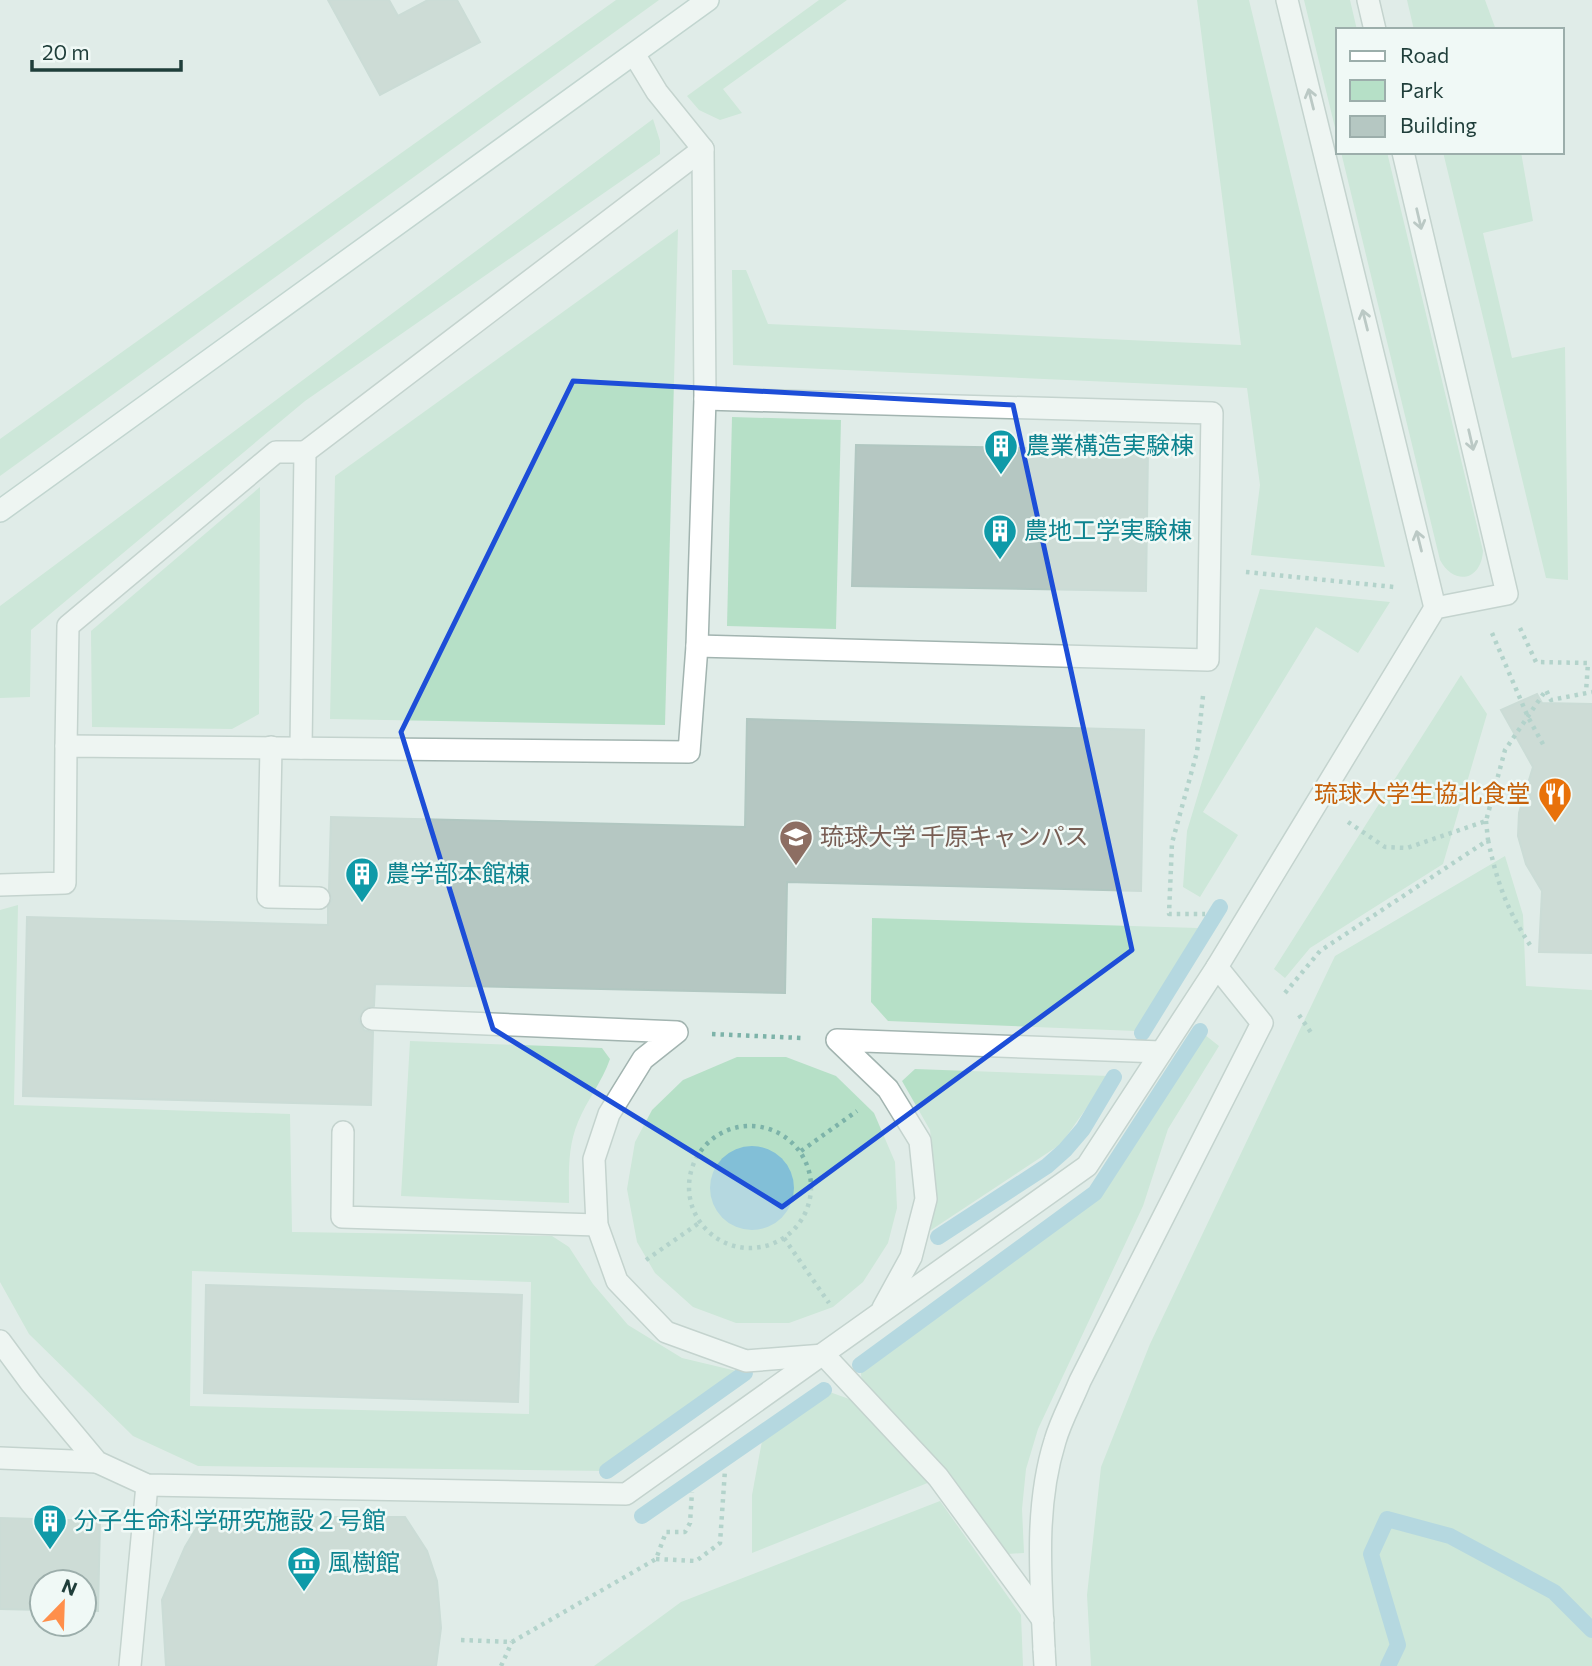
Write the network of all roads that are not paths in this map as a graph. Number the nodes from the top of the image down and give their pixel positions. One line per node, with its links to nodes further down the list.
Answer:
1 (709, 0): 5 (street)
2 (1287, 0): 11 (street, one-way to 2)
3 (1368, 0): 4 (street)
4 (1375, 28)
5 (634, 54): 6 (street); 10 (street)
6 (703, 149): 8 (street); 9 (street)
7 (1404, 154): 11 (street, one-way to 11)
8 (705, 400): 12 (street); 12 (street)
9 (305, 452): 13 (street); 15 (street)
10 (0, 511)
11 (1435, 608): 18 (street)
12 (697, 646): 15 (street)
13 (66, 746): 14 (street); 16 (street)
14 (271, 747): 15 (street); 17 (street)
15 (301, 748)
16 (0, 885)
17 (319, 898)
18 (1217, 967): 20 (street); 29 (street)
19 (372, 1019): 22 (street)
20 (1161, 1052): 23 (street); 23 (street)
21 (344, 1132): 22 (street)
22 (597, 1225): 25 (street)
23 (880, 1313): 25 (street)
24 (0, 1340): 27 (street)
25 (824, 1355): 28 (street); 29 (street)
26 (0, 1458): 27 (street)
27 (97, 1462): 28 (street)
28 (147, 1485): 31 (street)
29 (1043, 1620): 30 (street)
30 (1045, 1658)
31 (130, 1666)

